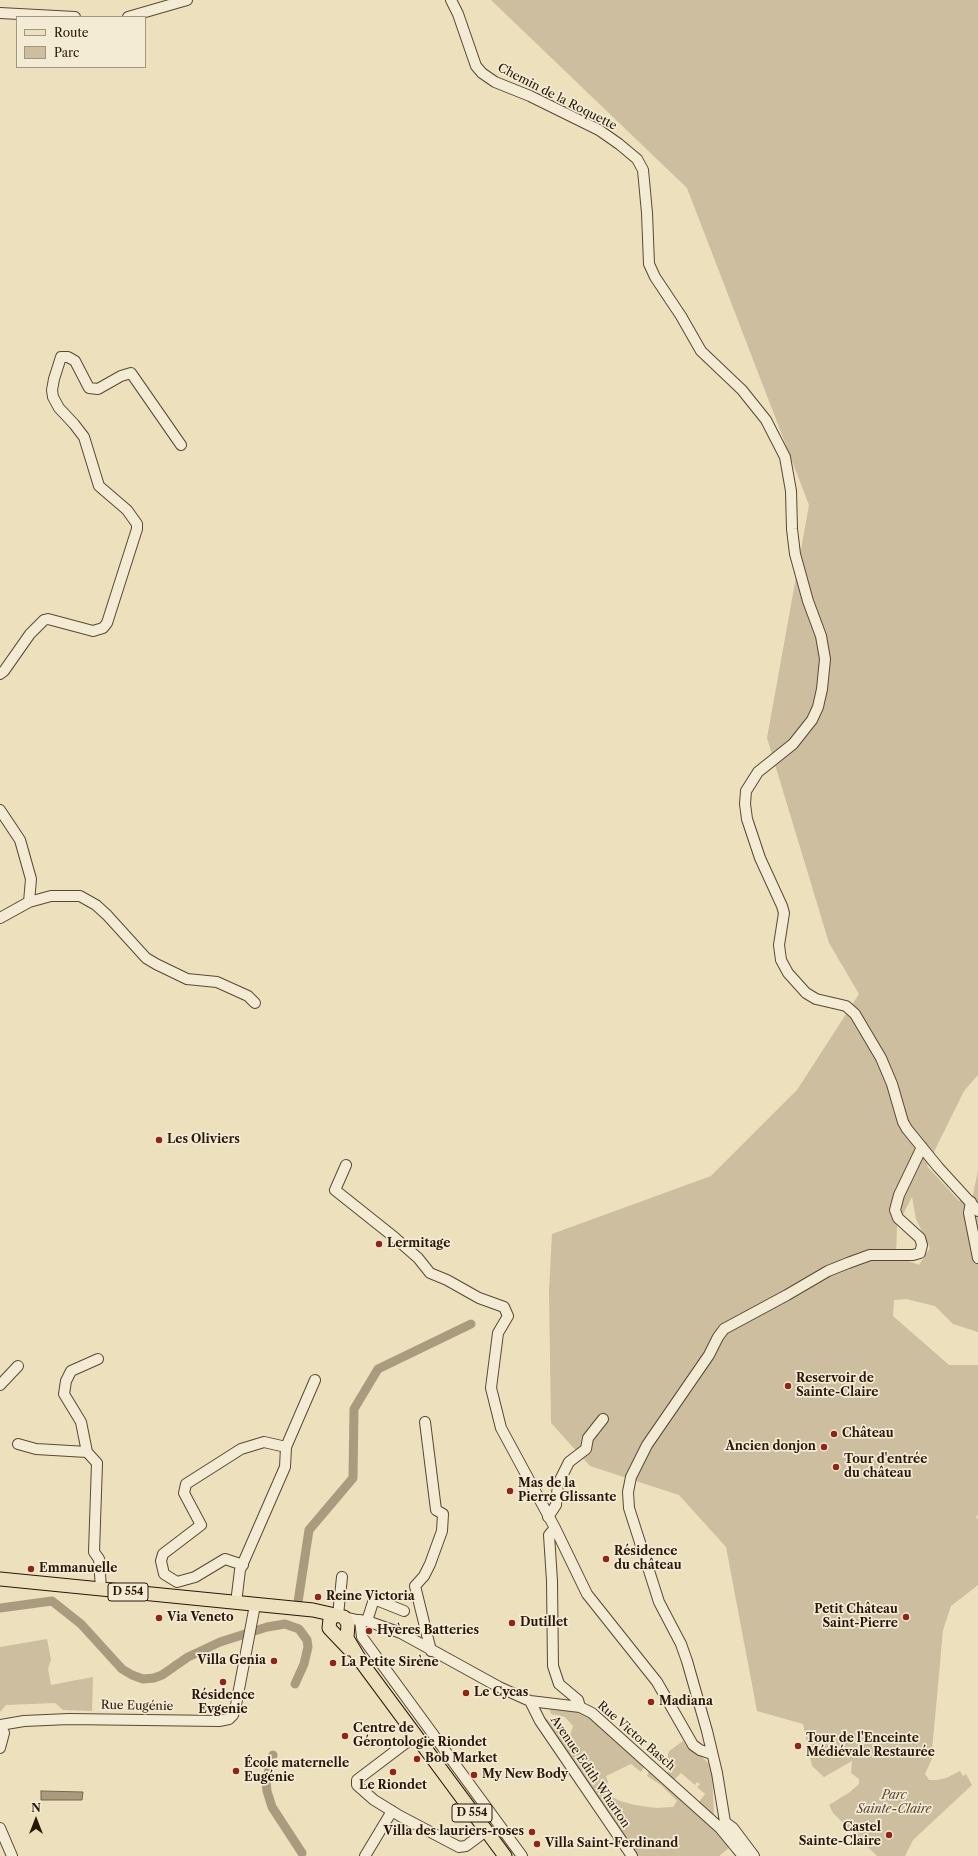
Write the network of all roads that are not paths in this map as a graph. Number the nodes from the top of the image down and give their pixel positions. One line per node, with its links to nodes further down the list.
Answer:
1 (187, 0): 5 (street)
2 (451, 0): 12 (street, Chemin de la Roquette)
3 (0, 13): 4 (street)
4 (56, 16)
5 (131, 16)
6 (181, 445): 7 (street)
7 (0, 674)
8 (0, 810): 9 (street)
9 (29, 902): 10 (street); 11 (street)
10 (0, 918)
11 (255, 1003)
12 (922, 1147): 14 (street, Chemin de la Roquette); 42 (street)
13 (346, 1165): 26 (street)
14 (971, 1202): 15 (street, Chemin de la Roquette); 16 (street)
15 (978, 1211)
16 (978, 1258)
17 (98, 1359): 25 (street)
18 (18, 1366): 20 (street)
19 (315, 1380): 24 (street)
20 (0, 1385)
21 (603, 1419): 26 (street)
22 (425, 1422): 36 (street)
23 (18, 1444): 25 (street)
24 (286, 1448): 28 (street); 28 (street)
25 (87, 1452): 31 (street)
26 (548, 1517): 27 (street)
27 (555, 1528): 38 (street); 42 (street)
28 (243, 1565): 32 (street)
29 (342, 1578): 35 (street)
30 (0, 1579): 31 (main road, D 554)
31 (102, 1589): 32 (main road, D 554)
32 (236, 1603): 33 (main road, D 554)
33 (255, 1605): 35 (main road, D 554); 39 (street, Rue Eugénie)
34 (404, 1611): 35 (street)
35 (346, 1622): 36 (street, Rue Victor Basch); 40 (main road, D 554); 50 (street)
36 (431, 1651): 37 (street, Rue Victor Basch)
37 (530, 1701): 38 (street, Rue Victor Basch); 51 (street, Avenue Edith Wharton)
38 (580, 1707): 44 (street, Rue Victor Basch)
39 (1, 1725): 41 (street)
40 (415, 1736): 43 (street); 46 (main road, D 554)
41 (0, 1748)
42 (712, 1754): 44 (street)
43 (392, 1811): 46 (street); 48 (street)
44 (722, 1825): 52 (street, Rue Victor Basch); 53 (street)
45 (0, 1828): 47 (street)
46 (486, 1831): 49 (main road, D 554)
47 (12, 1856)
48 (365, 1856)
49 (505, 1856)
50 (522, 1856)
51 (632, 1856)
52 (743, 1856)
53 (754, 1856)

